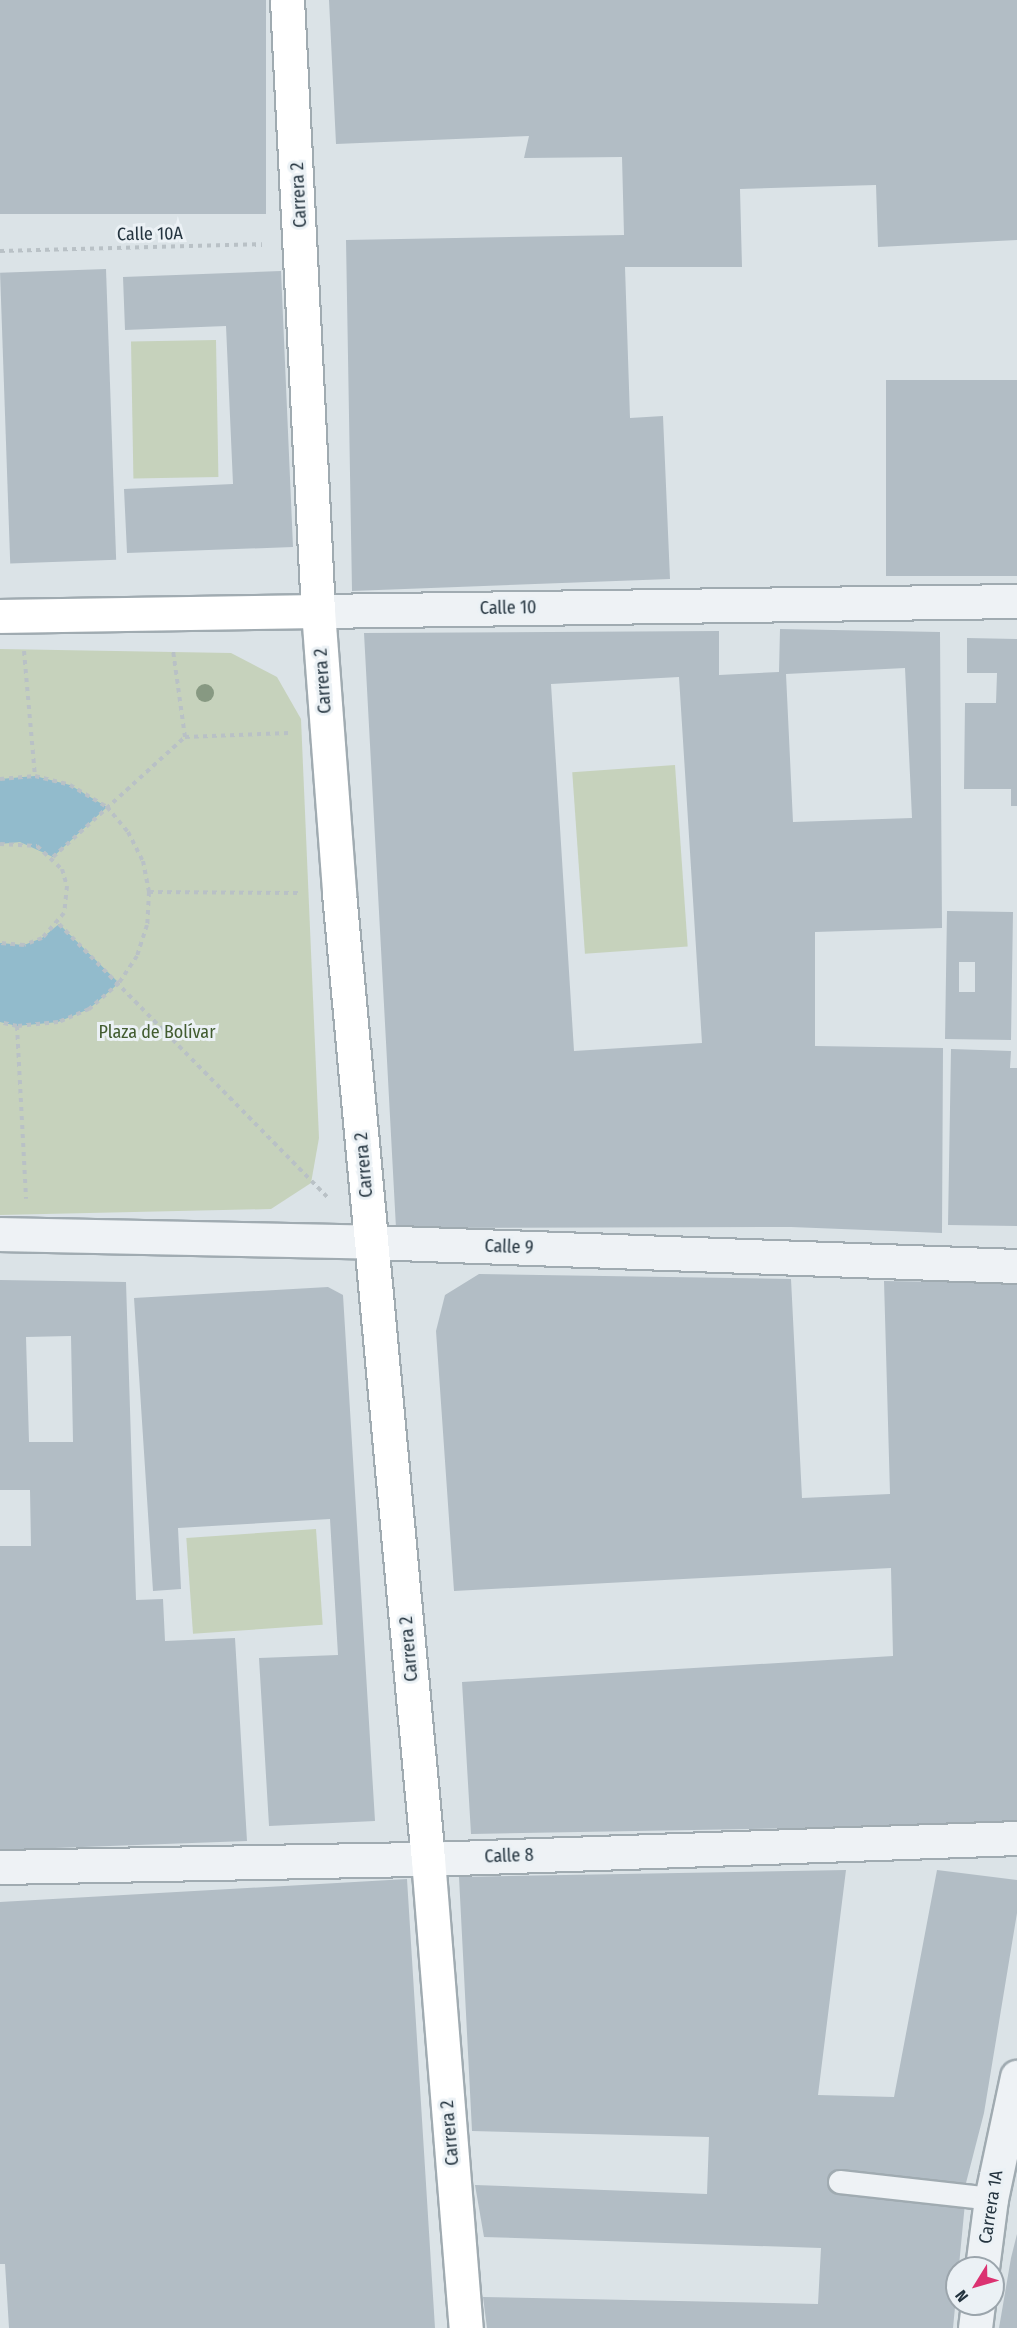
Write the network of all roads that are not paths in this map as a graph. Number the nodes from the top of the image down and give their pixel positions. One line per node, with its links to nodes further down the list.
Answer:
1 (287, 0): 3 (main road, Carrera 2)
2 (1017, 601): 3 (street, Calle 10)
3 (318, 611): 4 (main road, Calle 10); 6 (main road, Carrera 2)
4 (10, 616)
5 (14, 1234): 6 (street, Calle 9)
6 (371, 1242): 7 (street, Calle 9); 9 (main road, Carrera 2)
7 (1017, 1266)
8 (1017, 1838): 9 (street, Calle 8)
9 (428, 1859): 10 (street, Calle 8); 15 (main road, Carrera 2)
10 (0, 1868)
11 (1017, 2077): 13 (street, Carrera 1A)
12 (840, 2182): 13 (lane)
13 (991, 2199): 14 (street, Carrera 1A)
14 (984, 2256)
15 (466, 2328)

